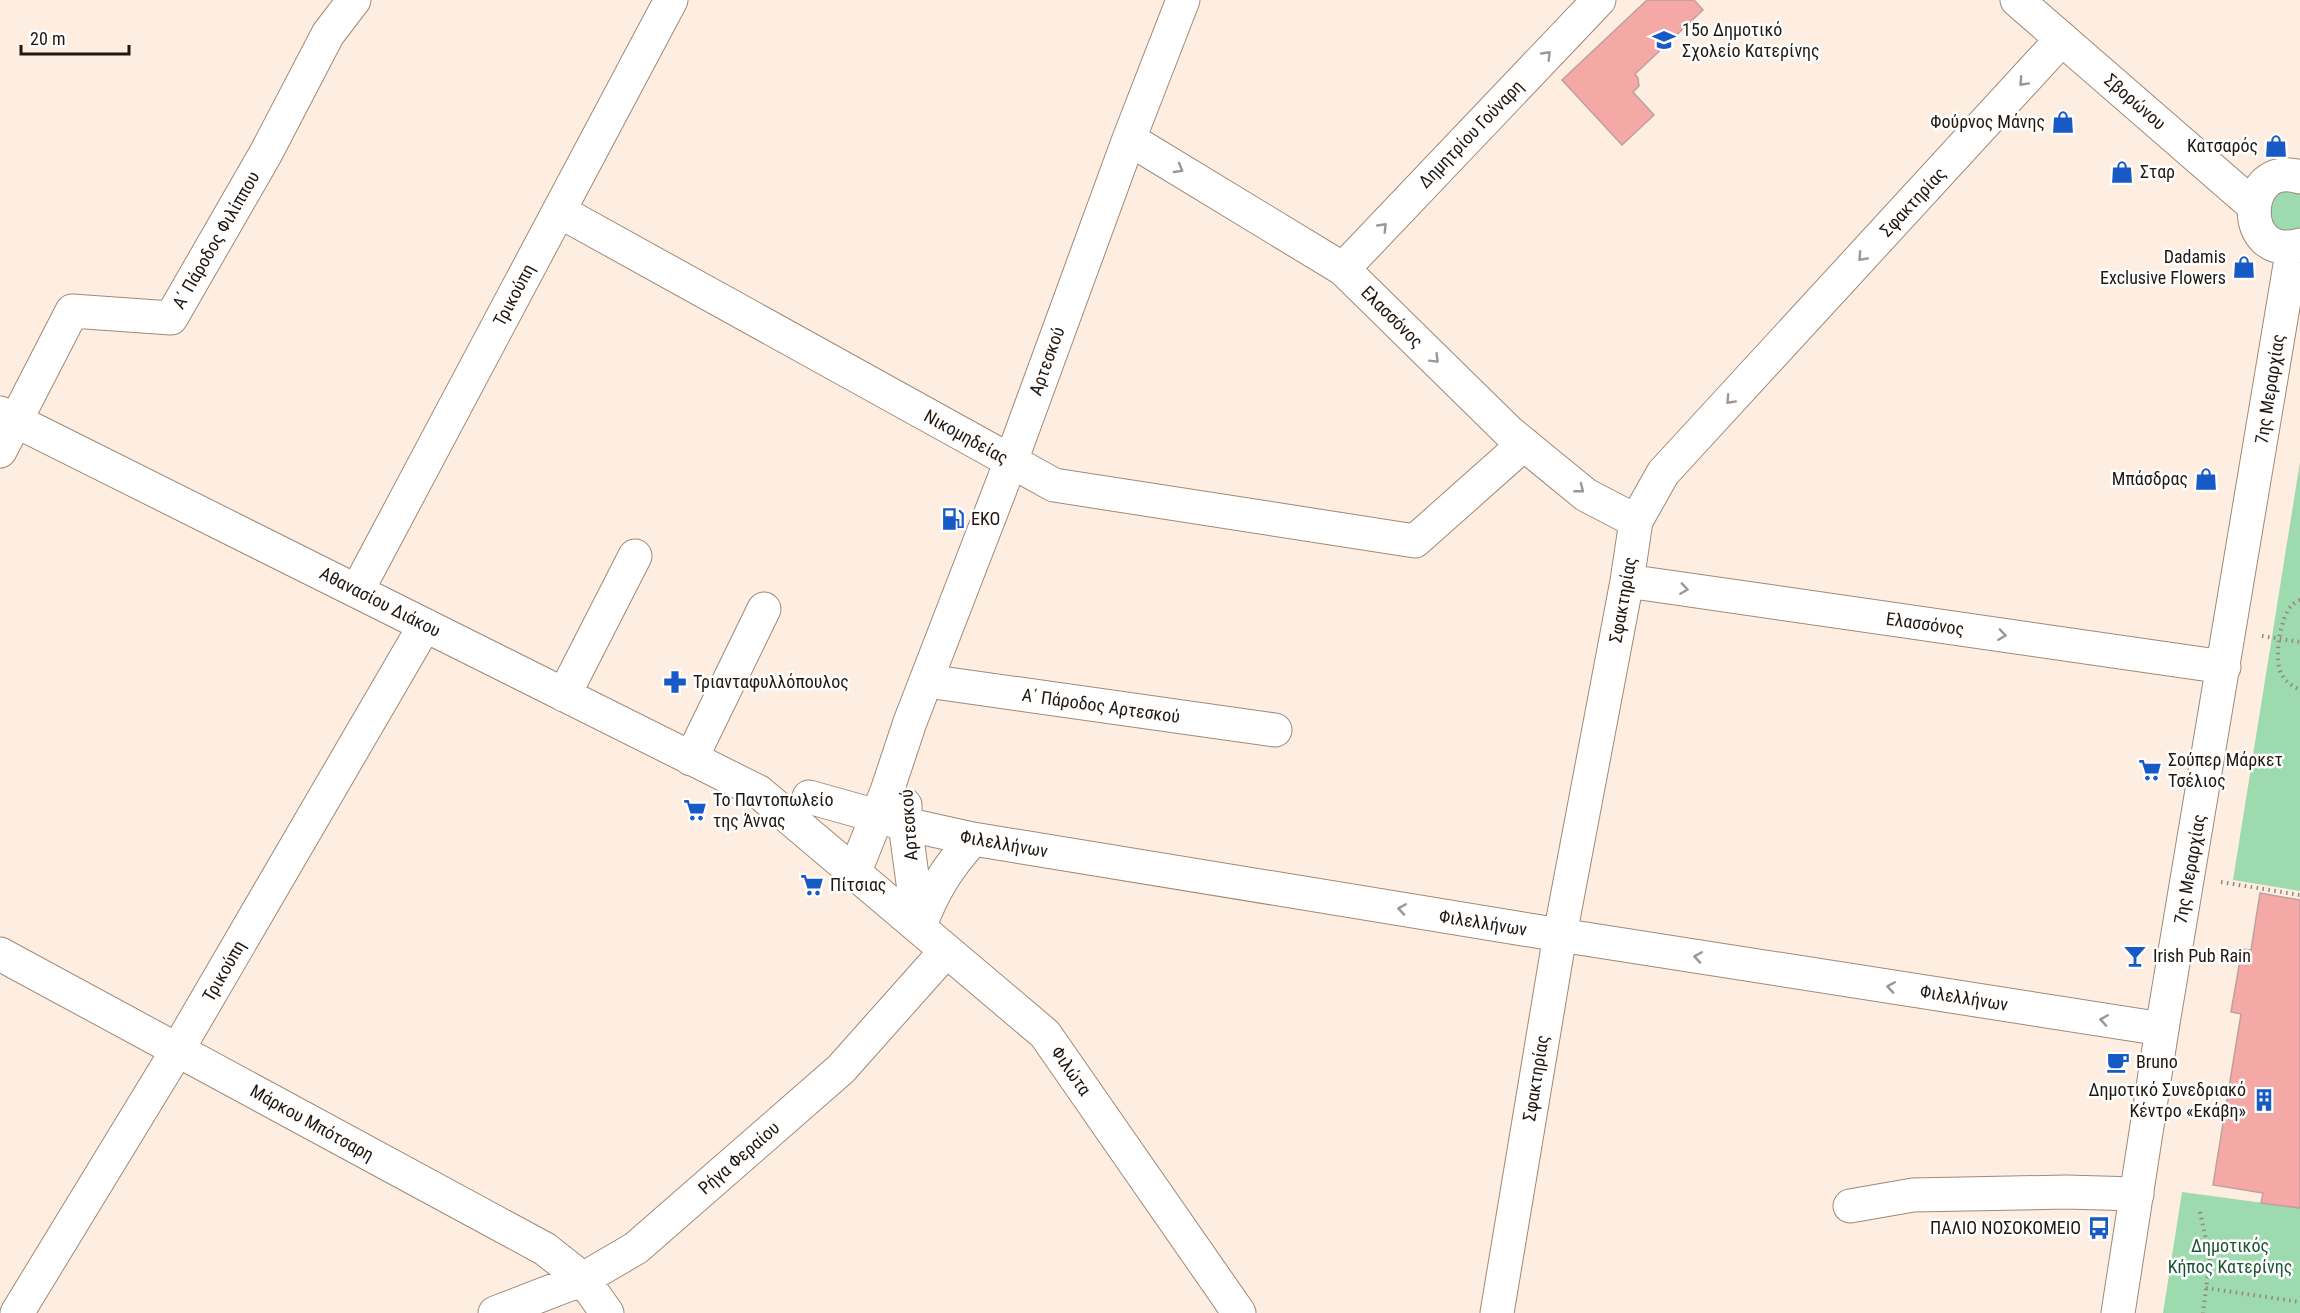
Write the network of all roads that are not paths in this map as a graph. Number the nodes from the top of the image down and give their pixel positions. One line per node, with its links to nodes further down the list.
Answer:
1 (354, 0): 13 (street, Α΄ Πάροδος Φιλίππου)
2 (671, 0): 10 (street, Τρικούπη)
3 (1183, 0): 7 (street, Αρτεσκού)
4 (1599, 0): 12 (street, Δημητρίου Γούναρη, one-way to 4)
5 (2017, 0): 6 (street, Σβορώνου)
6 (2062, 39): 9 (street, Σβορώνου); 17 (street, Σφακτηρίας, one-way to 17)
7 (1129, 139): 12 (street, Ελασσόνος, one-way to 12); 16 (street, Αρτεσκού)
8 (2300, 177): 9 (street)
9 (2253, 205): 11 (street)
10 (559, 212): 16 (street, Νικομηδείας); 20 (street, Τρικούπη)
11 (2296, 246): 23 (street, 7ης Μεραρχίας)
12 (1343, 269): 14 (street, Ελασσόνος, one-way to 14)
13 (8, 417): 15 (street, Α΄ Πάροδος Φιλίππου); 20 (street, Αθανασίου Διάκου)
14 (1524, 444): 16 (street, Νικομηδείας); 17 (street, Ελασσόνος, one-way to 17)
15 (0, 451)
16 (1011, 462): 24 (street, Αρτεσκού)
17 (1636, 521): 19 (street, Σφακτηρίας)
18 (635, 556): 25 (street)
19 (1627, 581): 23 (street, Ελασσόνος, one-way to 23); 34 (street, Σφακτηρίας)
20 (357, 591): 22 (street, Αθανασίου Διάκου)
21 (764, 609): 27 (street)
22 (425, 625): 25 (street, Αθανασίου Διάκου); 38 (street, Τρικούπη)
23 (2224, 667): 37 (street, 7ης Μεραρχίας)
24 (927, 681): 26 (street, Α΄ Πάροδος Αρτεσκού); 30 (street, Αρτεσκού)
25 (564, 695): 27 (street, Αθανασίου Διάκου)
26 (1275, 730)
27 (691, 759): 28 (street, Αθανασίου Διάκου)
28 (759, 792): 29 (street, Αθανασίου Διάκου); 32 (street, Αθανασίου Διάκου)
29 (808, 796): 30 (street, Φιλελλήνων); 32 (street)
30 (891, 819): 31 (street, Φιλελλήνων); 32 (street, Αρτεσκού); 33 (street, Αρτεσκού)
31 (973, 839): 33 (street); 34 (street, Φιλελλήνων, one-way to 31)
32 (855, 871): 33 (street, Φιλώτα)
33 (920, 927): 35 (street, Φιλώτα)
34 (1560, 935): 37 (street, Φιλελλήνων, one-way to 34); 46 (street, Σφακτηρίας)
35 (946, 951): 41 (street, Ρήγα Φεραίου); 45 (street, Φιλώτα)
36 (0, 954): 38 (street, Μάρκου Μπότσαρη)
37 (2162, 1029): 39 (street, 7ης Μεραρχίας)
38 (178, 1049): 41 (street, Μάρκου Μπότσαρη); 42 (street, Τρικούπη)
39 (2137, 1194): 40 (street); 47 (street, 7ης Μεραρχίας)
40 (1850, 1206)
41 (583, 1279): 43 (street, Ρήγα Φεραίου); 44 (street, Μάρκου Μπότσαρη)
42 (17, 1313)
43 (495, 1313)
44 (607, 1313)
45 (1239, 1313)
46 (1497, 1313)
47 (2118, 1313)

